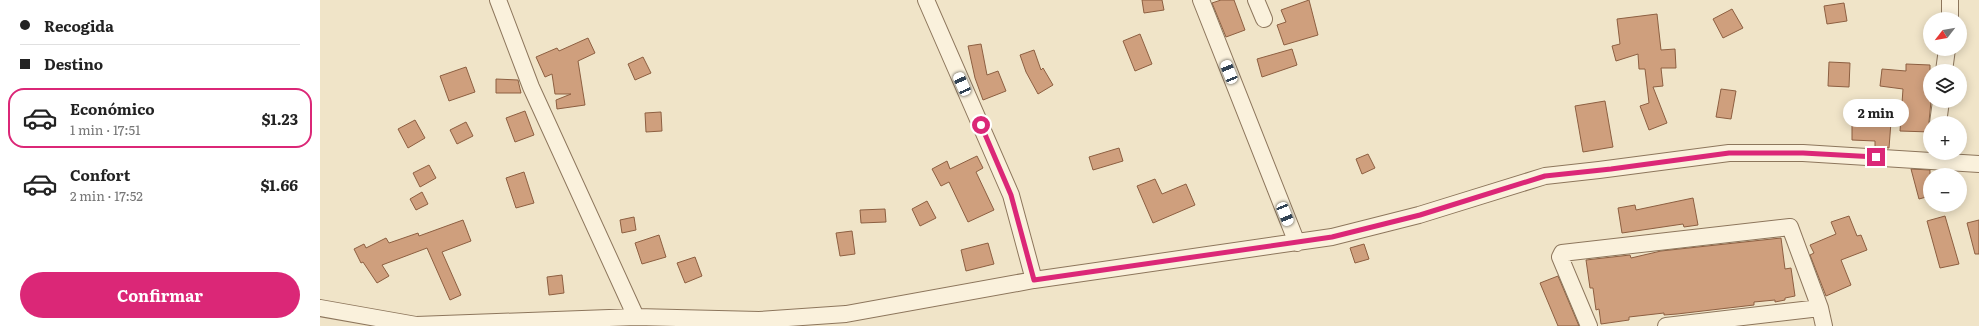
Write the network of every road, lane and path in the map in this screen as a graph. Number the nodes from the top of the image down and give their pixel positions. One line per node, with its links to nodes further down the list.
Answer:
1 (498, 0): 15 (street)
2 (926, 0): 12 (street)
3 (1201, 0): 11 (street)
4 (1256, 0): 7 (street)
5 (1950, 0): 6 (street)
6 (1950, 12)
7 (1264, 19)
8 (1923, 156): 11 (street)
9 (1956, 160): 10 (street)
10 (1979, 164)
11 (1297, 243): 12 (street)
12 (1034, 280): 15 (street)
13 (320, 308): 15 (street)
14 (1820, 308): 16 (street); 17 (street); 18 (street)
15 (636, 317)
16 (1589, 326)
17 (1666, 326)
18 (1824, 326)

